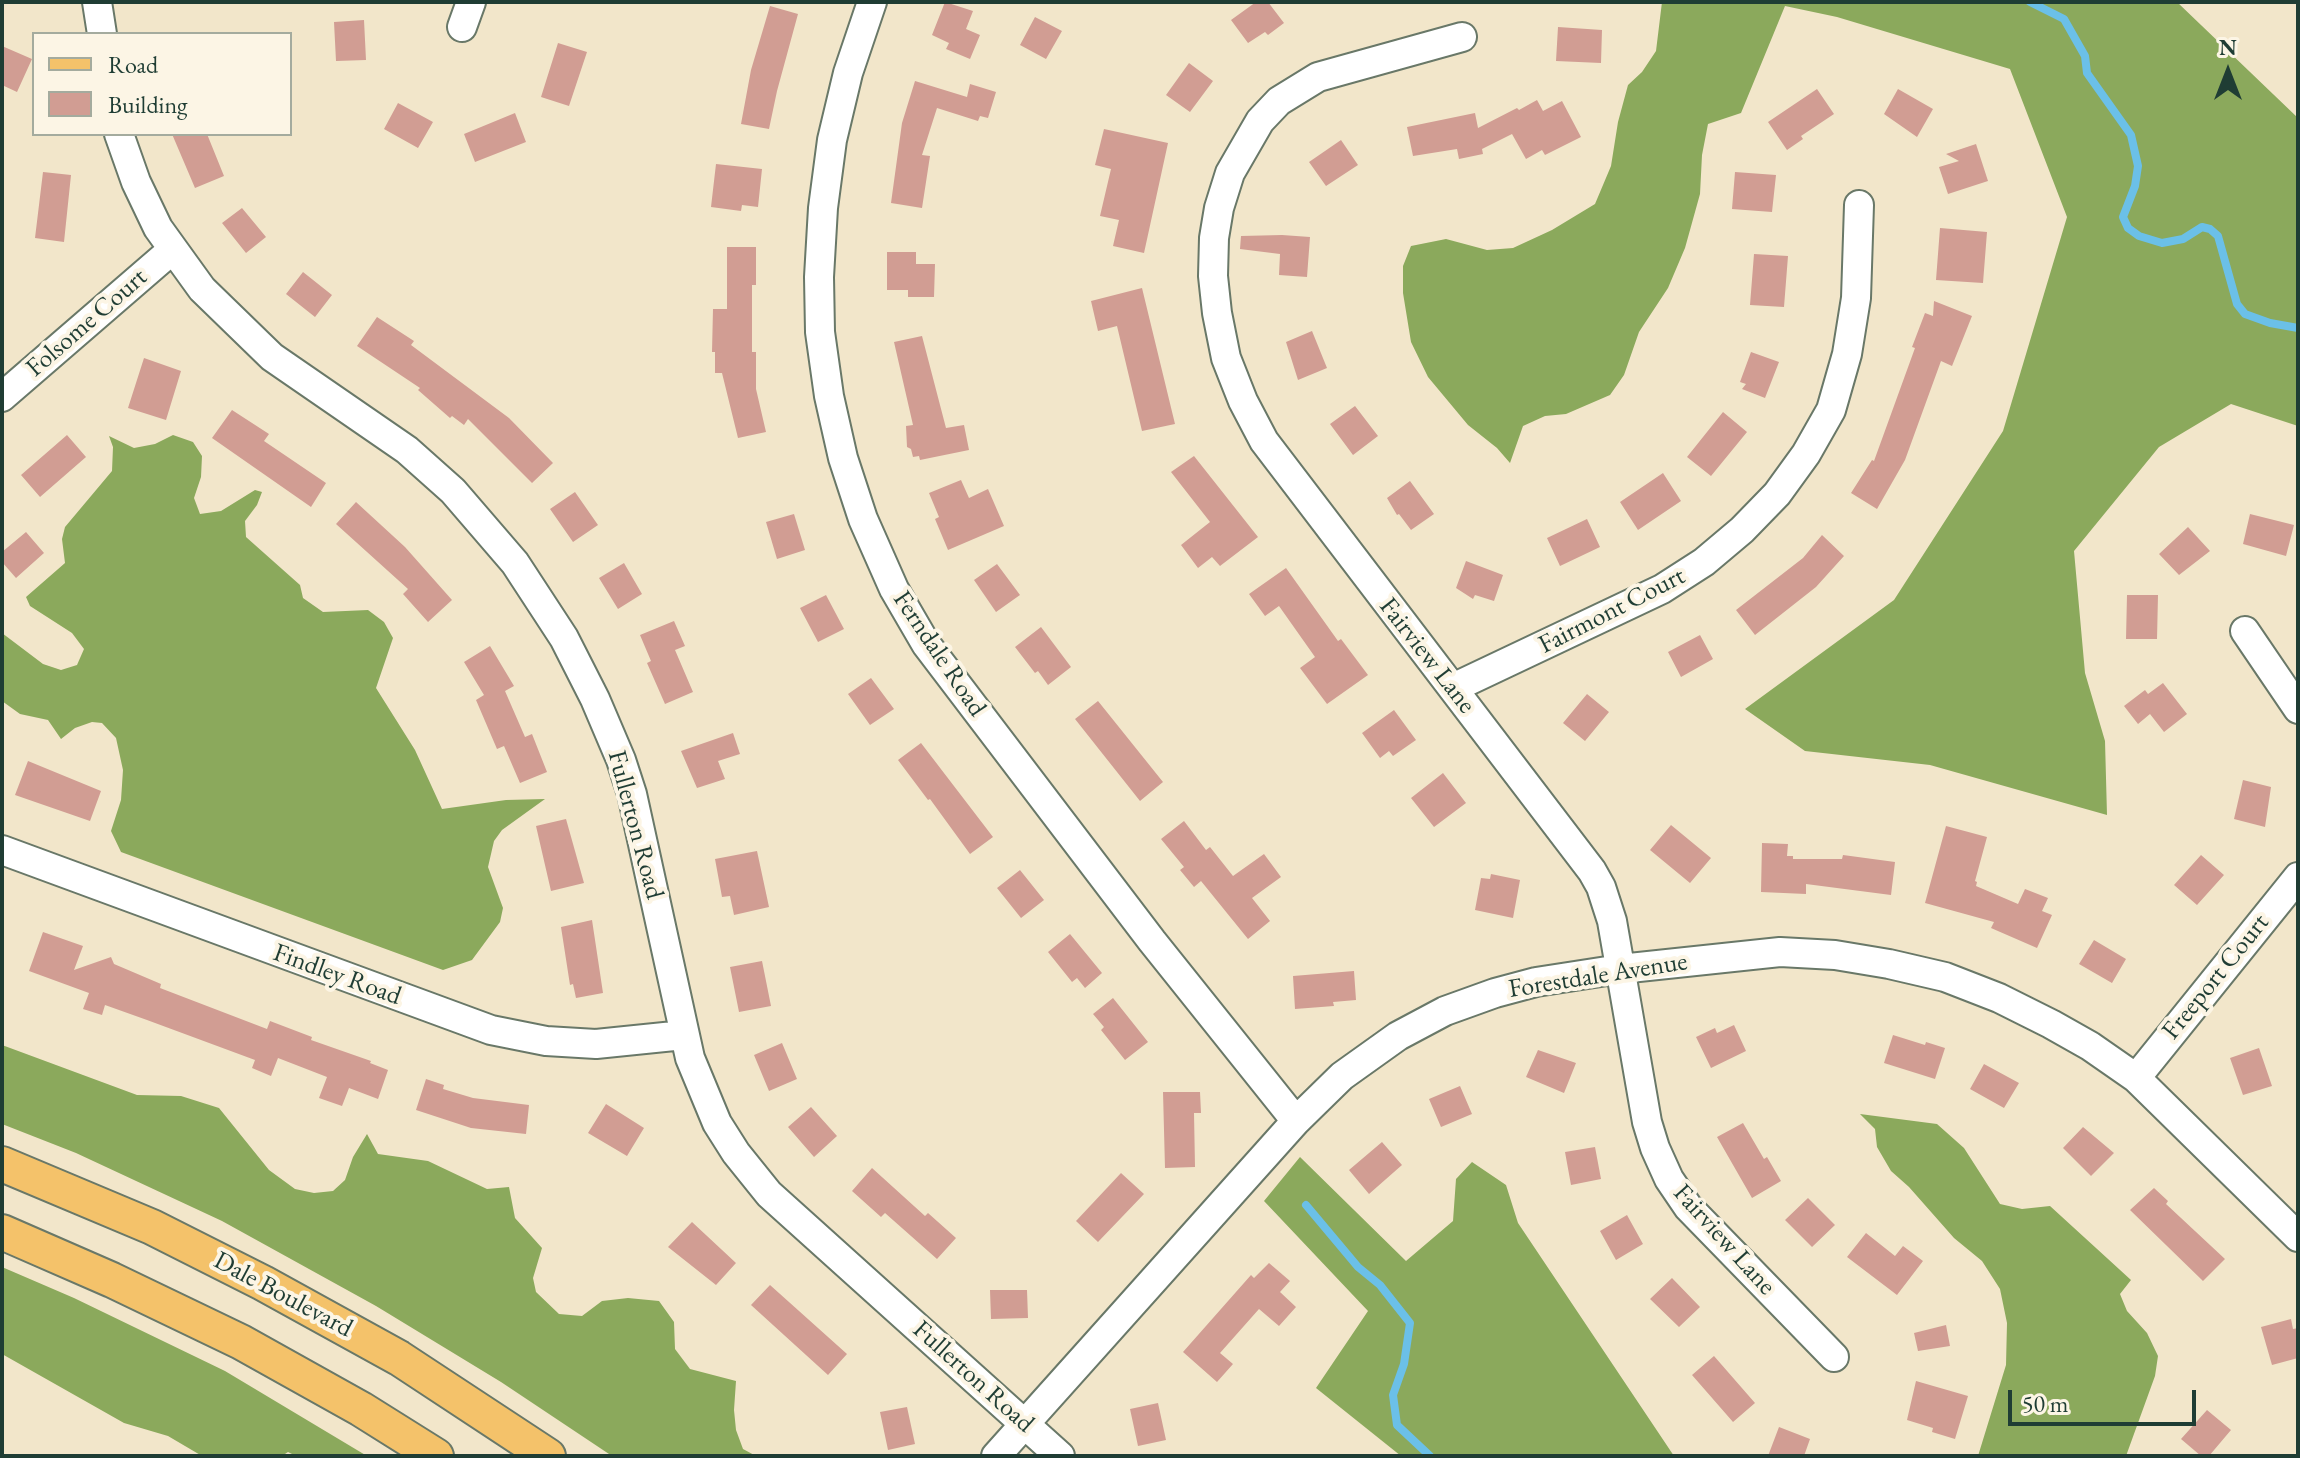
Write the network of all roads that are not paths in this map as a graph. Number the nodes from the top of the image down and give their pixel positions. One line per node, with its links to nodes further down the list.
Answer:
1 (97, 2): 3 (street)
2 (872, 2): 17 (street, Ferndale Road)
3 (102, 32)
4 (1462, 37): 10 (street, Fairview Lane)
5 (120, 136): 7 (street, Fullerton Road)
6 (1859, 205): 10 (street, Fairmont Court)
7 (172, 250): 8 (street, Folsome Court); 15 (street, Fullerton Road)
8 (2, 397)
9 (2245, 631): 11 (street)
10 (1453, 688): 14 (street, Fairview Lane)
11 (2298, 709)
12 (2, 850): 15 (street, Findley Road)
13 (2298, 877): 16 (street, Freeport Court)
14 (1620, 969): 16 (street, Forestdale Avenue); 17 (street, Forestdale Avenue); 21 (street, Fairview Lane)
15 (684, 1035): 22 (street, Fullerton Road)
16 (2136, 1078): 20 (street, Forestdale Avenue)
17 (1296, 1121): 22 (street, Forestdale Avenue)
18 (2, 1164): 24 (main road, Dale Boulevard)
19 (2, 1232): 23 (main road)
20 (2298, 1237)
21 (1834, 1357)
22 (1025, 1423): 25 (street, Forestdale Avenue); 26 (street, Fullerton Road)
23 (436, 1456)
24 (548, 1456)
25 (996, 1456)
26 (1060, 1456)

